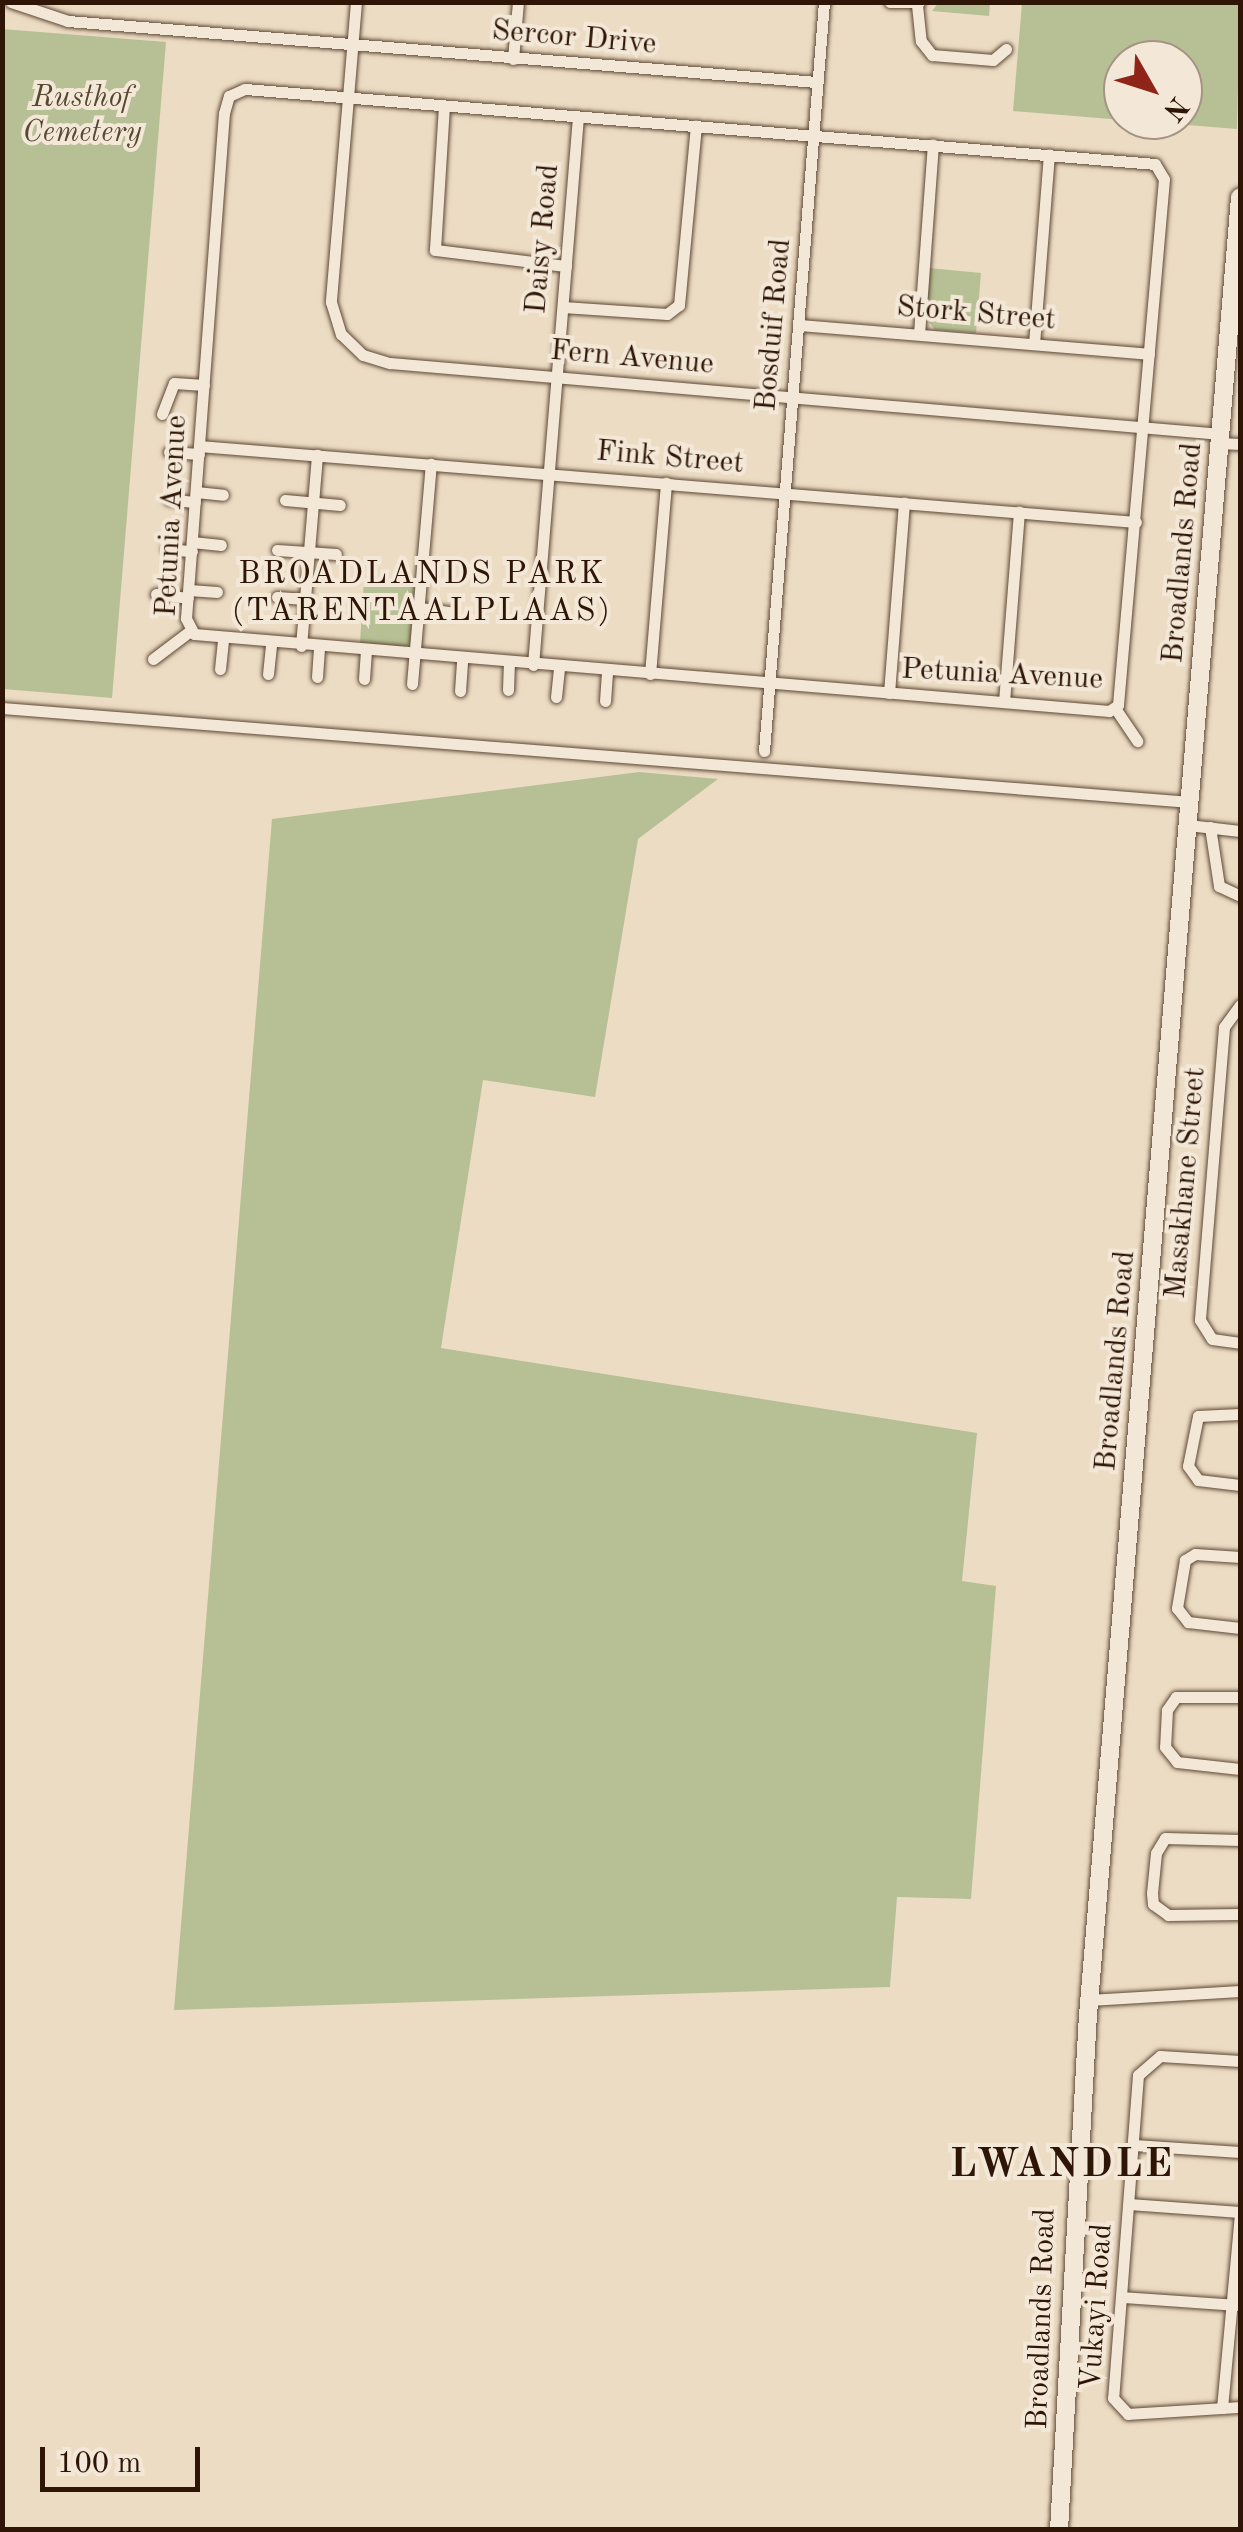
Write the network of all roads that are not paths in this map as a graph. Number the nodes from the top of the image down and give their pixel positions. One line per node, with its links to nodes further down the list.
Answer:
1 (10, 2): 7 (street, Sercor Drive)
2 (356, 2): 7 (street, Fern Avenue)
3 (518, 2): 9 (street)
4 (824, 2): 10 (street)
5 (890, 2): 6 (street)
6 (918, 4): 8 (street)
7 (352, 45): 9 (street, Sercor Drive); 11 (street, Fern Avenue)
8 (1006, 49)
9 (513, 59): 10 (street, Sercor Drive)
10 (816, 82): 15 (street, Bosduif Road)
11 (348, 96): 12 (street, Petunia Avenue); 25 (street, Fern Avenue); 26 (street, Petunia Avenue)
12 (444, 106): 13 (street, Petunia Avenue); 19 (street)
13 (578, 117): 14 (street, Petunia Avenue); 19 (street, Daisy Road)
14 (696, 126): 15 (street, Petunia Avenue); 20 (street)
15 (814, 136): 16 (street, Petunia Avenue); 21 (street, Bosduif Road)
16 (933, 145): 17 (street, Petunia Avenue); 22 (street)
17 (1049, 154): 23 (street); 24 (street, Petunia Avenue)
18 (1240, 197): 30 (main road, Broadlands Road)
19 (566, 266): 20 (street, Daisy Road)
20 (562, 307): 25 (street, Daisy Road)
21 (798, 325): 22 (street, Stork Street); 27 (street, Bosduif Road)
22 (918, 334): 23 (street, Stork Street)
23 (1034, 344): 24 (street, Stork Street)
24 (1149, 354): 29 (street, Petunia Avenue)
25 (557, 376): 27 (street, Fern Avenue); 36 (street, Daisy Road)
26 (204, 385): 28 (street); 32 (street, Petunia Avenue)
27 (793, 396): 29 (street, Fern Avenue); 38 (street, Bosduif Road)
28 (162, 414)
29 (1144, 425): 30 (street, Fern Avenue); 47 (street, Petunia Avenue)
30 (1220, 438): 31 (street, Fern Avenue); 91 (main road, Broadlands Road)
31 (1240, 444)
32 (199, 450): 33 (street, Fink Street); 34 (street, Fink Street); 40 (street, Petunia Avenue)
33 (169, 452)
34 (317, 455): 35 (street, Fink Street); 43 (street)
35 (431, 464): 36 (street, Fink Street); 59 (street)
36 (548, 474): 37 (street, Fink Street); 71 (street, Daisy Road)
37 (666, 483): 38 (street, Fink Street); 76 (street)
38 (785, 493): 44 (street, Fink Street); 80 (street, Bosduif Road)
39 (223, 495): 40 (street)
40 (196, 497): 41 (street); 49 (street, Petunia Avenue)
41 (169, 500)
42 (285, 500): 43 (street)
43 (313, 503): 45 (street); 52 (street)
44 (904, 503): 46 (street, Fink Street); 83 (street)
45 (340, 504)
46 (1019, 512): 47 (street, Fink Street); 86 (street)
47 (1136, 522): 88 (street, Petunia Avenue)
48 (221, 546): 49 (street)
49 (192, 547): 50 (street); 56 (street, Petunia Avenue)
50 (167, 549)
51 (277, 550): 52 (street)
52 (309, 552): 53 (street); 58 (street)
53 (336, 554)
54 (218, 592): 56 (street)
55 (156, 594): 56 (street)
56 (188, 594): 61 (street, Petunia Avenue)
57 (278, 597): 58 (street)
58 (305, 599): 64 (street)
59 (420, 608): 60 (street); 67 (street)
60 (450, 612)
61 (190, 630): 62 (street, Petunia Avenue); 68 (street)
62 (222, 640): 63 (street, Petunia Avenue); 73 (street)
63 (271, 644): 64 (street, Petunia Avenue); 75 (street)
64 (301, 646): 65 (street, Petunia Avenue)
65 (319, 648): 66 (street, Petunia Avenue); 77 (street)
66 (366, 652): 67 (street, Petunia Avenue); 78 (street)
67 (416, 656): 69 (street, Petunia Avenue); 79 (street)
68 (153, 658)
69 (462, 659): 70 (street, Petunia Avenue); 82 (street)
70 (510, 663): 71 (street, Petunia Avenue); 81 (street)
71 (534, 665): 72 (street, Petunia Avenue)
72 (558, 667): 74 (street, Petunia Avenue); 84 (street)
73 (220, 669)
74 (606, 670): 76 (street, Petunia Avenue); 85 (street)
75 (268, 674)
76 (650, 674): 80 (street, Petunia Avenue)
77 (317, 677)
78 (364, 679)
79 (412, 684)
80 (770, 684): 83 (street, Petunia Avenue); 90 (street, Bosduif Road)
81 (508, 690)
82 (460, 691)
83 (888, 693): 86 (street, Petunia Avenue)
84 (556, 697)
85 (604, 701)
86 (1004, 702): 88 (street, Petunia Avenue)
87 (2, 708): 91 (street)
88 (1115, 708): 89 (street)
89 (1137, 741)
90 (764, 751)
91 (1190, 802): 92 (main road, Broadlands Road)
92 (1188, 825): 93 (street); 107 (main road, Broadlands Road)
93 (1210, 827): 94 (street); 95 (street)
94 (1240, 831)
95 (1240, 896)
96 (1240, 1005): 97 (street, Masakhane Street)
97 (1240, 1343)
98 (1240, 1414): 99 (street)
99 (1240, 1486)
100 (1240, 1556): 101 (street)
101 (1240, 1628)
102 (1240, 1697): 103 (street)
103 (1240, 1769)
104 (1240, 1840): 105 (street)
105 (1240, 1914)
106 (1240, 1991): 107 (street)
107 (1090, 2000): 117 (main road, Broadlands Road)
108 (1240, 2060): 109 (street, Vukayi Road)
109 (1134, 2145): 110 (street); 111 (street, Vukayi Road)
110 (1240, 2152)
111 (1129, 2204): 112 (street); 113 (street, Vukayi Road)
112 (1240, 2212): 114 (street)
113 (1122, 2298): 114 (street); 116 (street, Vukayi Road)
114 (1237, 2305): 116 (street)
115 (1240, 2407): 116 (street, Vukayi Road)
116 (1222, 2408)
117 (1060, 2530)

